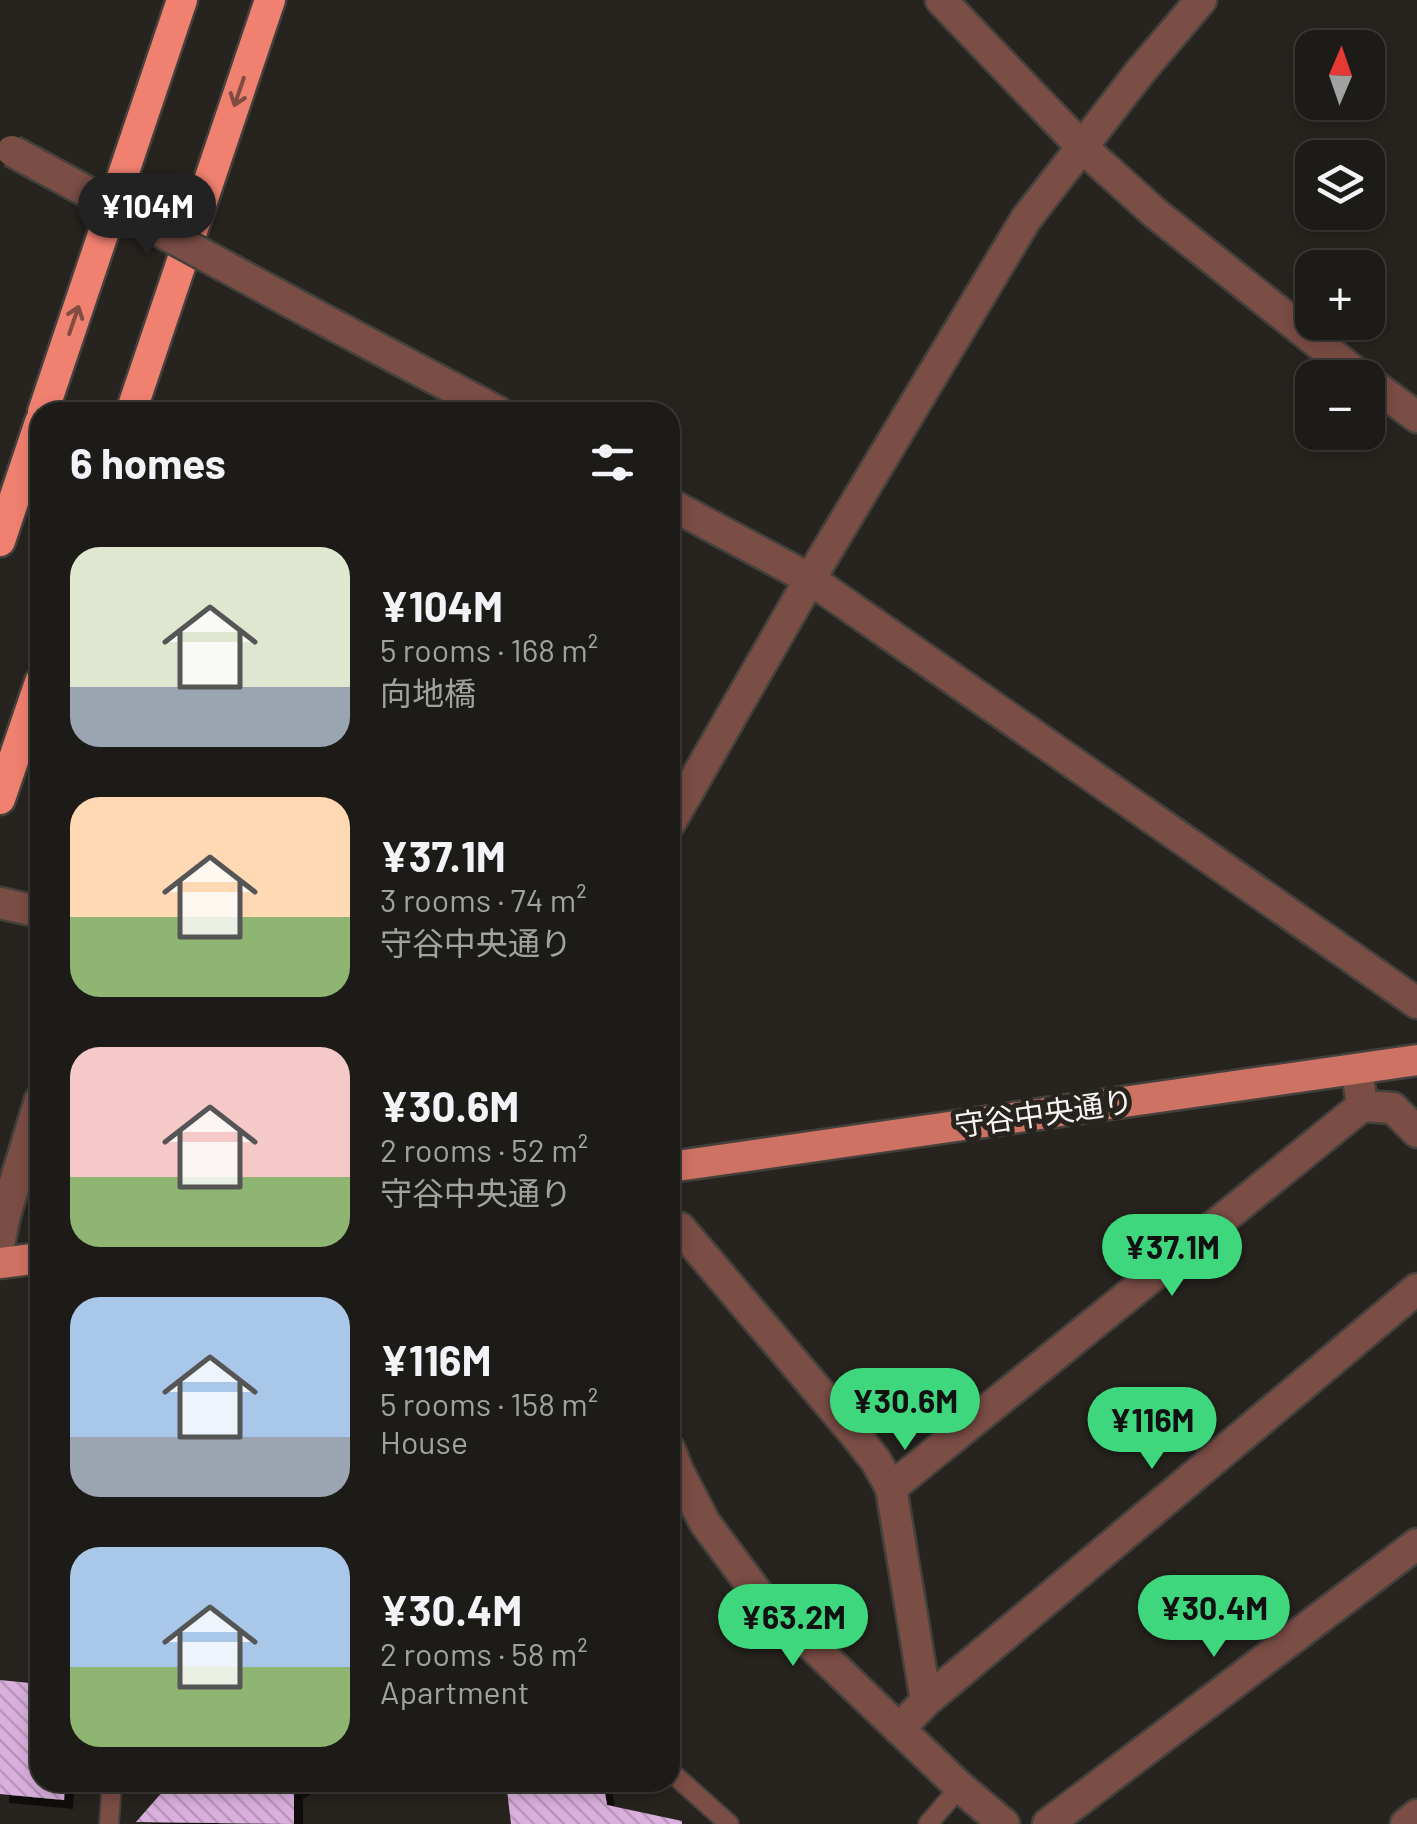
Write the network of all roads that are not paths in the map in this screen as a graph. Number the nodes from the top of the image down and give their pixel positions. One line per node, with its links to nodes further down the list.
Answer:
1 (182, 0): 9 (highway, one-way to 1)
2 (270, 0): 10 (highway, one-way to 10)
3 (940, 0): 6 (street)
4 (1202, 0): 6 (street)
5 (6, 148): 11 (street, bridge)
6 (1083, 148): 7 (street); 16 (street)
7 (1341, 360)
8 (1385, 394): 12 (street)
9 (46, 402)
10 (134, 402)
11 (479, 402)
12 (1417, 417)
13 (30, 452): 15 (highway)
14 (680, 509): 16 (street)
15 (0, 541)
16 (810, 579): 19 (street); 22 (street)
17 (30, 711): 18 (highway)
18 (0, 799)
19 (680, 806)
20 (0, 903): 21 (street)
21 (30, 910)
22 (1417, 1003)
23 (1417, 1060): 24 (main road, 守谷中央通り)
24 (1357, 1069): 25 (street); 28 (main road, 守谷中央通り)
25 (1362, 1106): 26 (street); 35 (street)
26 (1417, 1132)
27 (30, 1133): 30 (street)
28 (680, 1166)
29 (680, 1228): 35 (street)
30 (0, 1240)
31 (30, 1259): 32 (main road)
32 (0, 1263)
33 (1417, 1289): 37 (street)
34 (680, 1475): 38 (street)
35 (891, 1488): 37 (street)
36 (1417, 1544): 47 (street)
37 (926, 1702): 38 (street)
38 (899, 1728): 40 (street)
39 (680, 1780): 44 (lane)
40 (960, 1787): 45 (lane); 46 (street)
41 (111, 1792): 43 (lane)
42 (1417, 1815): 48 (street)
43 (108, 1824)
44 (729, 1824)
45 (928, 1824)
46 (1004, 1824)
47 (1048, 1824)
48 (1406, 1824)

